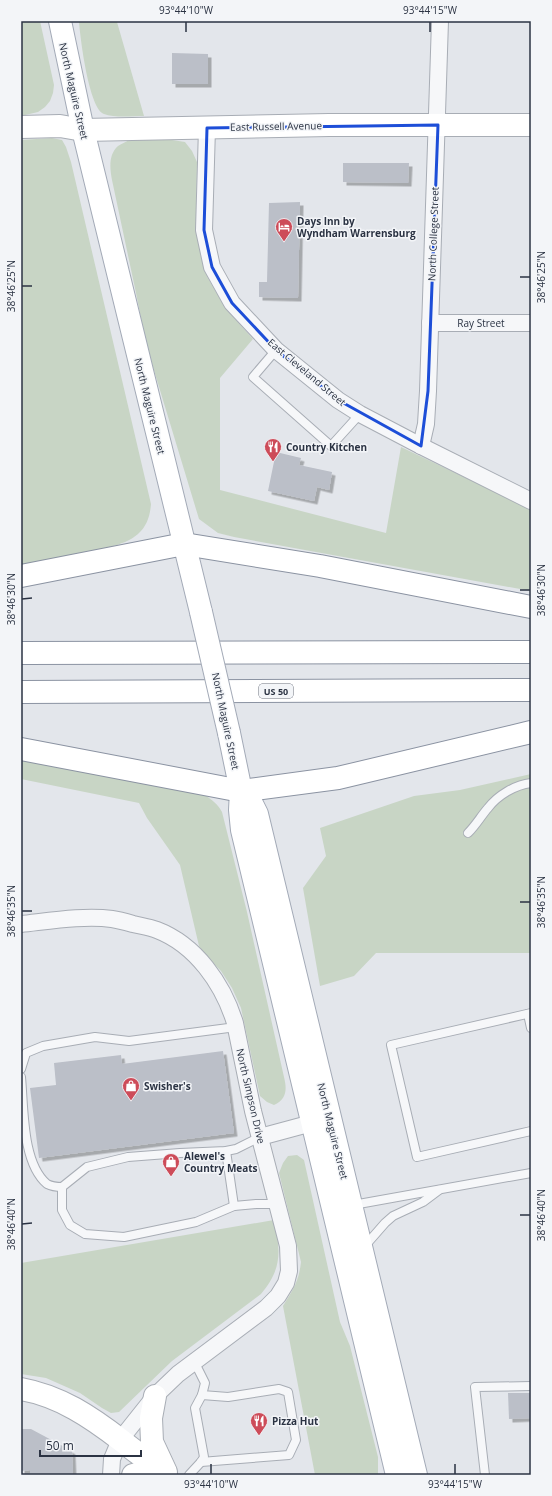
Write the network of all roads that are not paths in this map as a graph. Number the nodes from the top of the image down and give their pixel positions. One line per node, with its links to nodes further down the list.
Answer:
1 (60, 21): 7 (main road, North Maguire Street)
2 (440, 21): 3 (street, North College Street)
3 (438, 125): 4 (main road, East Russell Avenue); 6 (main road, East Russell Avenue); 8 (street, North College Street)
4 (531, 125)
5 (21, 127): 7 (main road, East Russell Avenue)
6 (206, 128): 7 (main road, East Russell Avenue); 10 (street, East Cleveland Street)
7 (83, 130): 14 (main road, North Maguire Street)
8 (430, 323): 9 (street, Ray Street); 12 (street, North College Street)
9 (531, 323)
10 (276, 350): 11 (street, East Cleveland Street); 11 (lane)
11 (360, 414): 12 (street, East Cleveland Street)
12 (421, 446): 13 (street, East Cleveland Street)
13 (531, 501)
14 (184, 544): 15 (main road); 16 (main road); 24 (main road, North Maguire Street, bridge)
15 (21, 576)
16 (531, 607)
17 (531, 652): 18 (main road)
18 (21, 653)
19 (531, 690): 20 (main road, US 50)
20 (21, 692)
21 (531, 732): 24 (main road)
22 (21, 749): 24 (main road)
23 (531, 783): 25 (lane)
24 (241, 790): 32 (main road, North Maguire Street); 41 (main road, North Maguire Street)
25 (468, 833)
26 (21, 924): 28 (street, North Simpson Drive)
27 (529, 1014): 29 (lane); 33 (lane)
28 (236, 1027): 30 (lane); 34 (street, North Simpson Drive)
29 (531, 1028)
30 (21, 1069)
31 (21, 1078): 37 (lane)
32 (312, 1123): 34 (street); 48 (main road, North Maguire Street)
33 (531, 1131)
34 (260, 1137): 35 (lane); 39 (street, North Simpson Drive)
35 (226, 1151): 37 (lane); 40 (lane)
36 (531, 1173): 38 (lane)
37 (62, 1188): 40 (lane)
38 (440, 1189): 41 (lane); 42 (lane)
39 (277, 1204): 40 (lane); 43 (street, North Simpson Drive)
40 (234, 1206)
41 (351, 1206): 42 (main road, North Maguire Street)
42 (362, 1250): 51 (main road, North Maguire Street)
43 (194, 1361): 46 (lane); 47 (street, North Simpson Drive)
44 (531, 1386): 59 (lane)
45 (21, 1389): 49 (main road)
46 (202, 1395): 50 (lane); 50 (lane)
47 (155, 1396): 49 (street, North Simpson Drive); 55 (main road)
48 (383, 1420): 57 (main road); 58 (main road, North Maguire Street)
49 (120, 1440): 52 (street, North Simpson Drive); 55 (main road)
50 (201, 1462): 56 (lane)
51 (418, 1470)
52 (112, 1475)
53 (133, 1475): 54 (main road)
54 (155, 1475)
55 (167, 1475)
56 (188, 1475)
57 (386, 1475)
58 (397, 1475)
59 (485, 1475)

